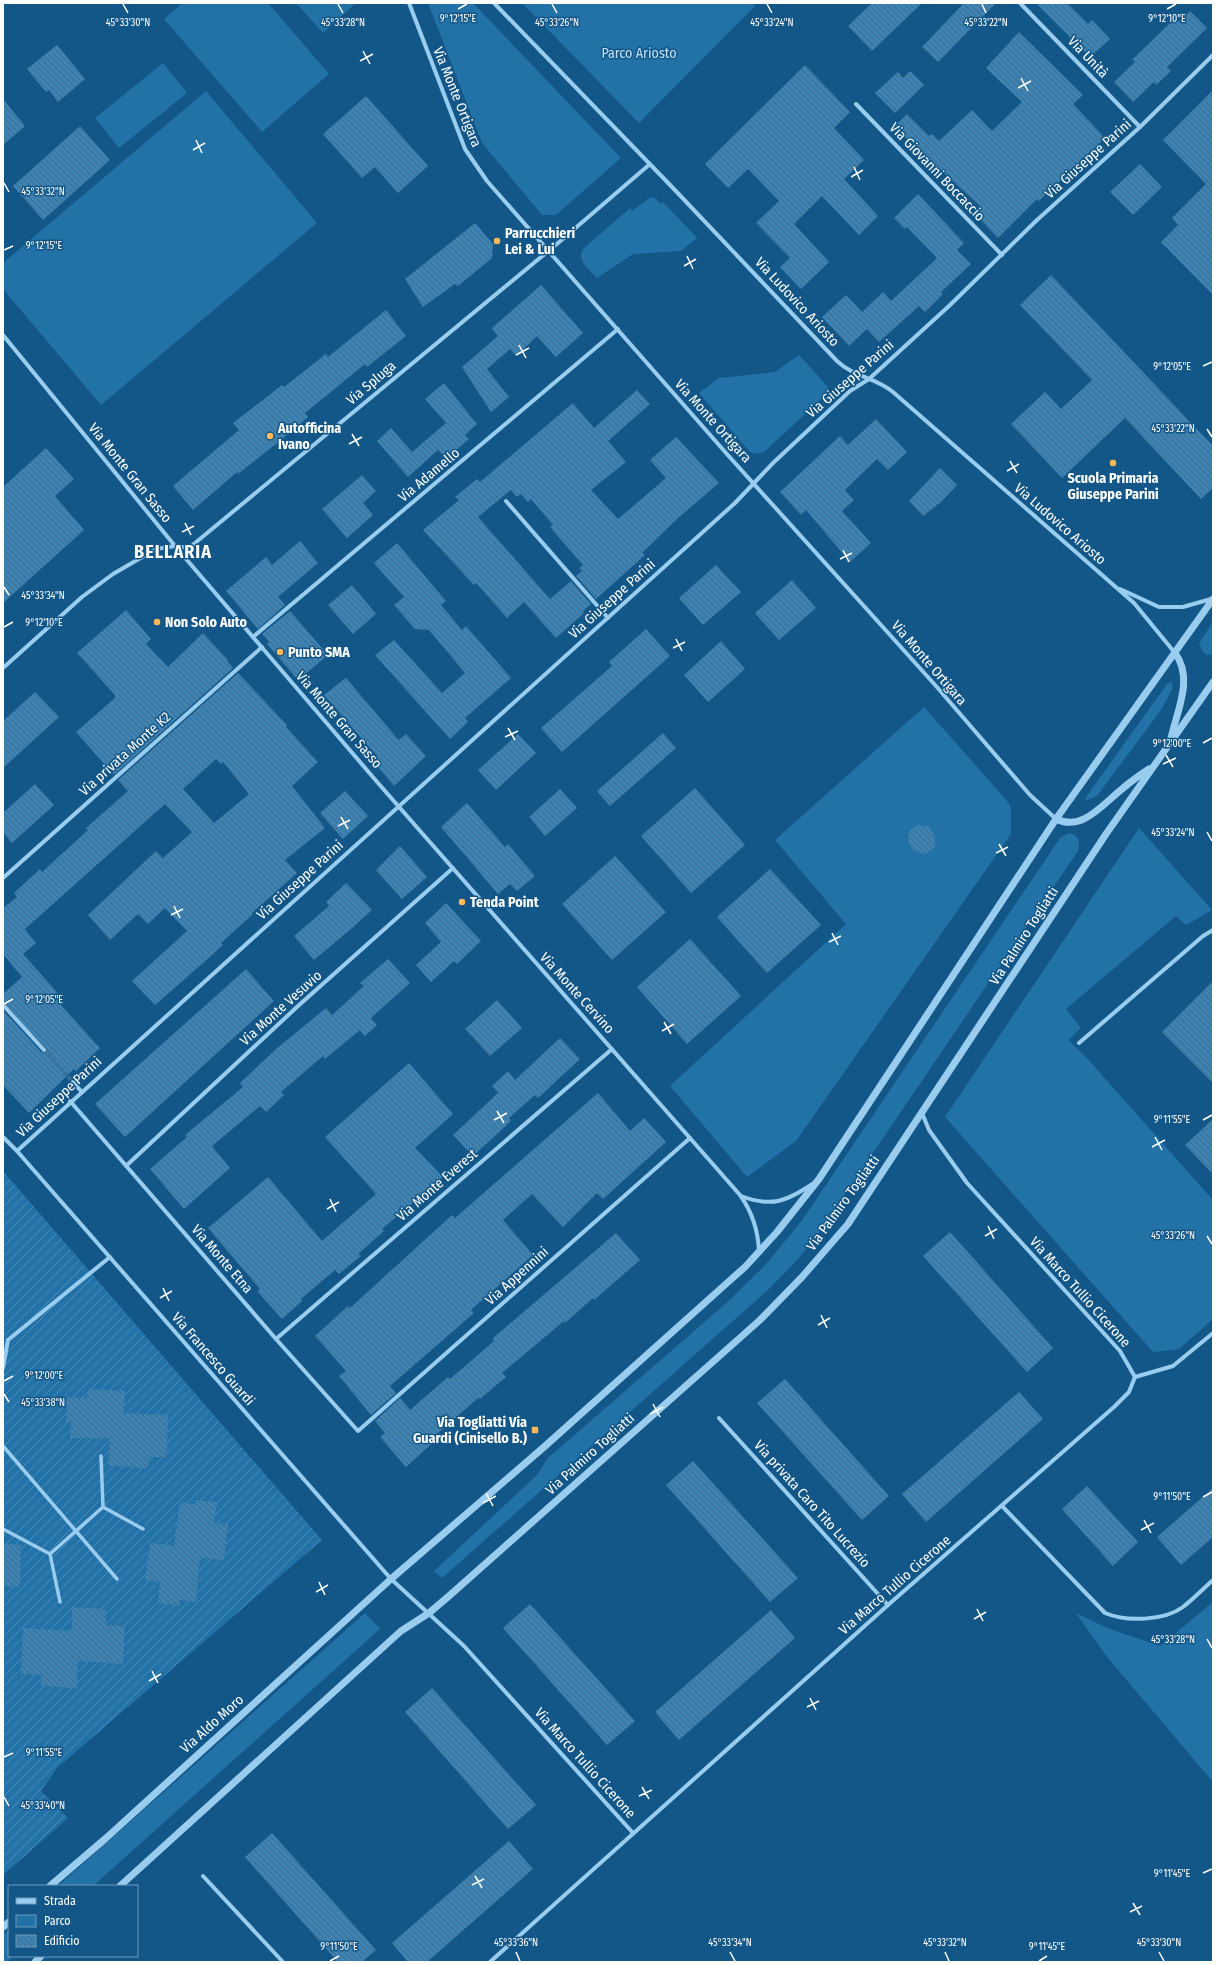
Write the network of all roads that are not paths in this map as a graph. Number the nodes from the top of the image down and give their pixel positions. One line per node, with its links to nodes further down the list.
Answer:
1 (409, 3): 8 (street, Via Monte Ortigara)
2 (494, 3): 7 (street, Via Ludovico Ariosto)
3 (1020, 3): 6 (street, Via Unità)
4 (1213, 55): 6 (street, Via Giuseppe Parini)
5 (856, 104): 9 (street, Via Giovanni Boccaccio)
6 (1140, 127): 9 (street, Via Giuseppe Parini)
7 (650, 164): 8 (street, Via Spluga); 12 (street, Via Ludovico Ariosto)
8 (549, 250): 10 (street, Via Monte Ortigara); 15 (street, Via Spluga)
9 (1002, 255): 12 (street, Via Giuseppe Parini)
10 (618, 329): 13 (street, Via Monte Ortigara); 19 (street, Via Adamello)
11 (3, 335): 15 (street, Via Monte Gran Sasso)
12 (869, 379): 13 (street, Via Giuseppe Parini); 16 (street, Via Ludovico Ariosto)
13 (755, 484): 18 (street, Via Giuseppe Parini); 27 (street, Via Monte Ortigara)
14 (506, 501): 18 (street)
15 (175, 546): 19 (street, Via Monte Gran Sasso); 22 (street, Via Spluga)
16 (1110, 583): 17 (street, Via Ludovico Ariosto); 21 (street, Via Ludovico Ariosto)
17 (1213, 599): 21 (street)
18 (608, 618): 26 (street, Via Giuseppe Parini)
19 (254, 637): 20 (street, Via Monte Gran Sasso)
20 (262, 647): 26 (street, Via Monte Gran Sasso); 29 (street, Via privata Monte K2)
21 (1175, 654): 24 (street); 27 (street)
22 (3, 668)
23 (1213, 682): 24 (street, Via Palmiro Togliatti)
24 (1170, 742): 25 (street, Via Palmiro Togliatti)
25 (1154, 765): 27 (street, Via Palmiro Togliatti); 38 (street, Via Palmiro Togliatti)
26 (398, 806): 28 (street, Via Monte Cervino); 36 (street, Via Giuseppe Parini)
27 (1056, 819): 43 (street)
28 (453, 868): 33 (street, Via Monte Cervino); 42 (street, Via Monte Vesuvio)
29 (3, 878)
30 (1213, 930): 32 (street)
31 (3, 1005): 34 (street)
32 (1079, 1043)
33 (612, 1049): 40 (street, Via Monte Cervino); 48 (street, Via Monte Everest)
34 (44, 1050)
35 (74, 1082): 36 (street)
36 (81, 1091): 37 (street, Via Giuseppe Parini)
37 (70, 1101): 41 (street, Via Giuseppe Parini); 42 (street, Via Monte Etna)
38 (922, 1113): 50 (street, Via Marco Tullio Cicerone); 66 (street, Via Palmiro Togliatti)
39 (3, 1136): 41 (street, Via Francesco Guardi)
40 (690, 1138): 44 (street, Via Monte Cervino); 52 (street, Via Appennini)
41 (18, 1150): 46 (street, Via Francesco Guardi)
42 (126, 1166): 48 (street, Via Monte Etna)
43 (819, 1178): 44 (street); 45 (street)
44 (740, 1195): 45 (street, Via Monte Cervino)
45 (759, 1252): 62 (street)
46 (110, 1257): 49 (street); 62 (street, Via Francesco Guardi)
47 (1213, 1333): 50 (street)
48 (276, 1339): 52 (street, Via Monte Etna)
49 (3, 1368)
50 (1135, 1377): 55 (street, Via Marco Tullio Cicerone)
51 (719, 1418): 65 (street, Via privata Caro Tito Lucrezio)
52 (358, 1431)
53 (3, 1446): 59 (street)
54 (101, 1456): 56 (street)
55 (1002, 1506): 63 (street); 65 (street, Via Marco Tullio Cicerone)
56 (103, 1507): 58 (street); 59 (street)
57 (3, 1529): 60 (street)
58 (143, 1529)
59 (76, 1531): 60 (street); 61 (street)
60 (50, 1554): 64 (street)
61 (117, 1579)
62 (391, 1579): 66 (street, Via Francesco Guardi); 69 (street, Via Aldo Moro)
63 (1213, 1580)
64 (60, 1602)
65 (888, 1605): 67 (street, Via Marco Tullio Cicerone)
66 (429, 1612): 67 (street, Via Marco Tullio Cicerone); 70 (street)
67 (633, 1833): 72 (street)
68 (203, 1876): 71 (street)
69 (51, 1885)
70 (121, 1885)
71 (283, 1962)
72 (490, 1962)

